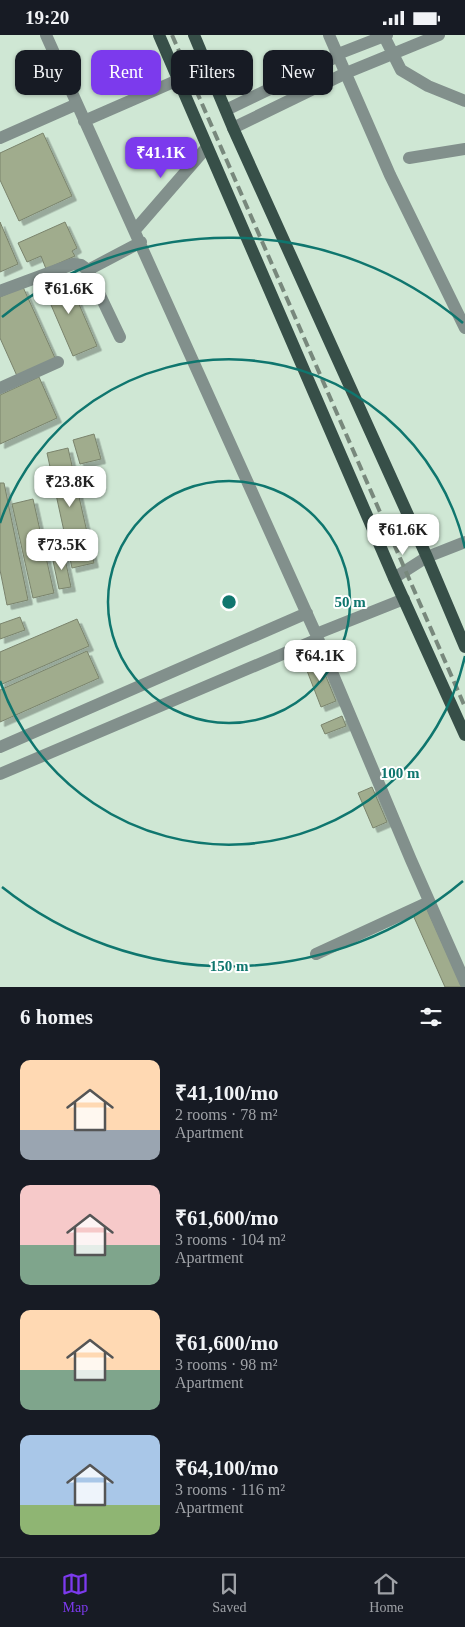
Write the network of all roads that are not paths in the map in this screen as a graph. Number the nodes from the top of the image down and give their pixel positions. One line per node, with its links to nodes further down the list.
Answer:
1 (46, 35): 14 (street)
2 (159, 35): 9 (main road)
3 (194, 35): 15 (main road)
4 (330, 35): 8 (street)
5 (386, 35): 7 (street); 8 (street)
6 (439, 35): 7 (street)
7 (393, 54): 10 (street); 13 (street)
8 (338, 55): 10 (street); 15 (street)
9 (171, 63)
10 (346, 73): 17 (street); 26 (street)
11 (171, 83): 16 (street)
12 (184, 95): 19 (main road)
13 (465, 101)
14 (77, 104): 16 (street); 18 (street)
15 (226, 110): 17 (main road)
16 (84, 121): 22 (street)
17 (234, 128): 31 (main road)
18 (0, 138)
19 (207, 147): 22 (street); 32 (main road)
20 (465, 149): 21 (street)
21 (409, 158)
22 (135, 230): 23 (street)
23 (141, 242): 24 (street); 34 (street)
24 (88, 270): 25 (street); 27 (street)
25 (0, 291)
26 (465, 328)
27 (120, 337)
28 (58, 362): 29 (street)
29 (0, 388)
30 (465, 542): 31 (street)
31 (427, 557): 32 (street); 36 (main road)
32 (394, 578): 33 (main road)
33 (404, 599): 35 (street); 37 (main road)
34 (306, 613): 35 (street); 38 (street)
35 (317, 636): 39 (street); 40 (street)
36 (465, 647)
37 (465, 735)
38 (0, 747)
39 (0, 774)
40 (429, 902): 41 (street); 42 (street)
41 (316, 954)
42 (465, 982)

